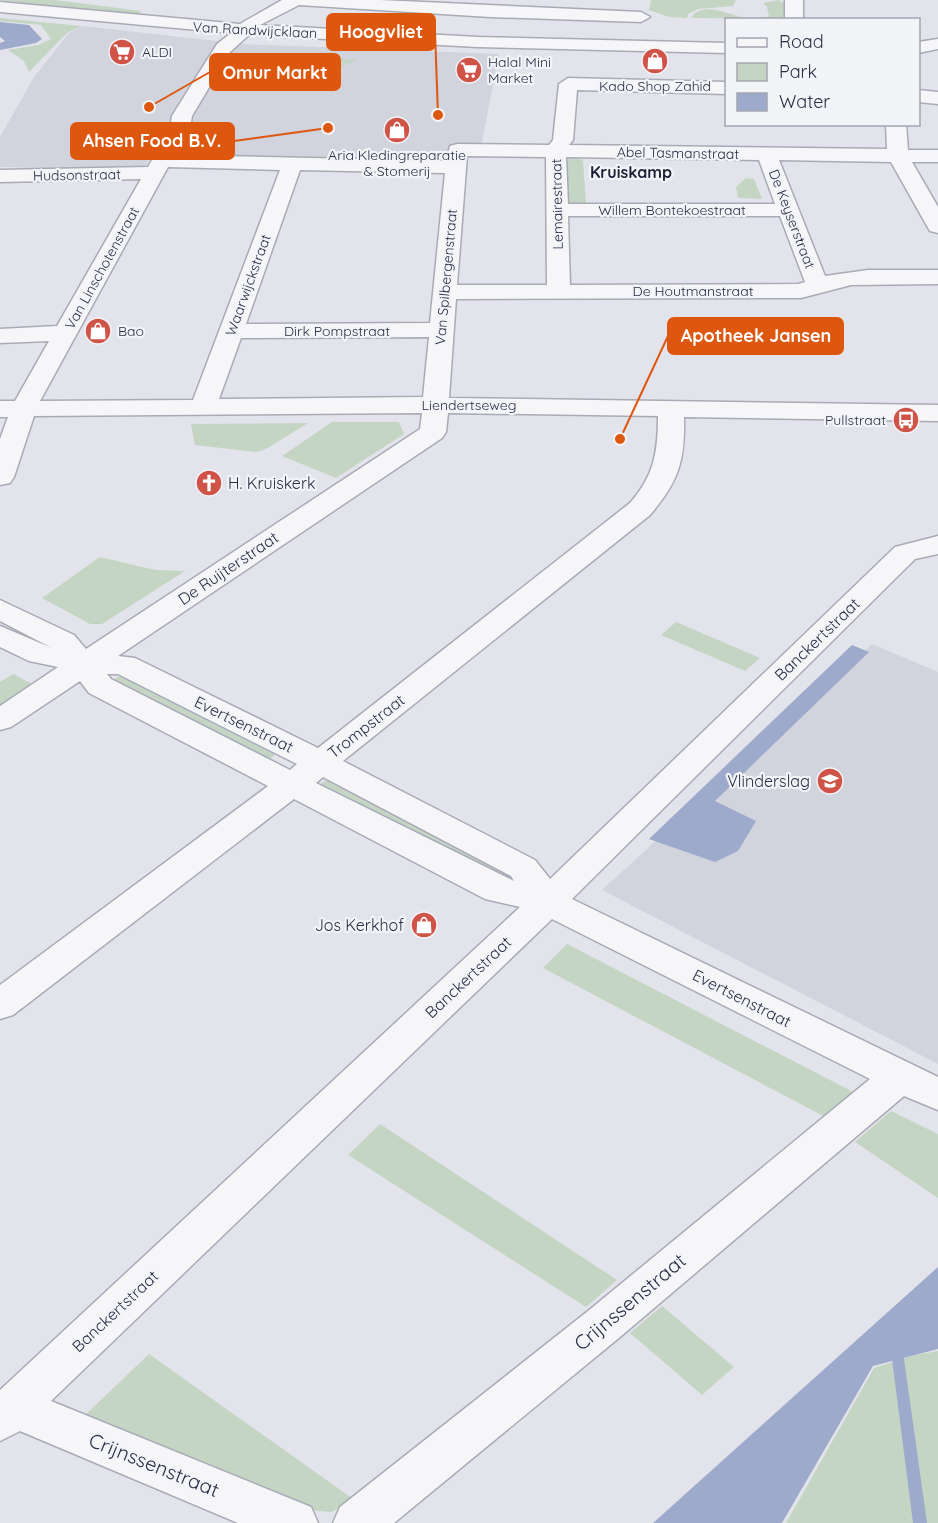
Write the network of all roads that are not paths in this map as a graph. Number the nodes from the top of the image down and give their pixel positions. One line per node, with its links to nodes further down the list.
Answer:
1 (103, 0): 8 (street, Van Randwijcklaan)
2 (297, 0): 4 (street); 8 (street)
3 (794, 0): 7 (street)
4 (491, 6): 6 (street); 9 (street)
5 (0, 7): 8 (street, Van Randwijcklaan)
6 (643, 8): 11 (street)
7 (794, 18)
8 (249, 25): 11 (street, Van Randwijcklaan); 24 (street, Van Linschotenstraat)
9 (482, 30)
10 (938, 44): 13 (street)
11 (641, 45): 12 (street, Van Randwijcklaan)
12 (725, 48)
13 (920, 48)
14 (725, 88): 18 (street, Lemairestraat)
15 (920, 96): 16 (street)
16 (938, 98)
17 (896, 126): 20 (street)
18 (556, 150): 19 (street, Abel Tasmanstraat); 22 (street, Abel Tasmanstraat); 26 (street, Lemairestraat)
19 (767, 154): 20 (street, Abel Tasmanstraat); 27 (street, De Keyserstraat)
20 (898, 156): 21 (street, Abel Tasmanstraat); 28 (street)
21 (938, 156)
22 (456, 158): 23 (street); 32 (street, Van Spilbergenstraat)
23 (292, 164): 24 (street); 34 (street, Waarwijckstraat)
24 (157, 167): 25 (street, Hudsonstraat); 35 (street, Van Linschotenstraat)
25 (0, 176)
26 (558, 210): 27 (street, Willem Bontekoestraat); 31 (street, Lemairestraat)
27 (787, 210): 30 (street, De Keyserstraat)
28 (938, 226)
29 (938, 277): 30 (street, De Houtmanstraat)
30 (817, 284): 31 (street, De Houtmanstraat)
31 (560, 291): 32 (street, De Houtmanstraat)
32 (446, 292): 33 (street, Van Spilbergenstraat)
33 (442, 330): 34 (street, Dirk Pompstraat); 38 (street, Van Spilbergenstraat)
34 (231, 331): 37 (street, Waarwijckstraat)
35 (66, 333): 36 (street); 40 (street, Van Linschotenstraat)
36 (0, 336)
37 (204, 405): 38 (street, Liendertseweg); 40 (street, Liendertseweg)
38 (435, 405): 39 (street, Liendertseweg); 46 (street, De Ruijterstraat)
39 (671, 407): 41 (street, Liendertseweg); 48 (street, Trompstraat)
40 (12, 408): 42 (street)
41 (938, 412)
42 (0, 477)
43 (938, 545): 49 (street, Banckertstraat)
44 (0, 609): 46 (street, Evertsenstraat)
45 (0, 635): 46 (street)
46 (83, 664): 47 (street, De Ruijterstraat); 48 (street, Evertsenstraat)
47 (0, 720)
48 (307, 772): 49 (street, Evertsenstraat); 50 (street, Trompstraat)
49 (547, 901): 51 (street, Evertsenstraat); 53 (street, Banckertstraat)
50 (0, 1005)
51 (899, 1077): 52 (street, Evertsenstraat); 55 (street, Crijnssenstraat)
52 (938, 1095)
53 (7, 1413): 54 (street, Crijnssenstraat)
54 (294, 1523)
55 (357, 1523)

